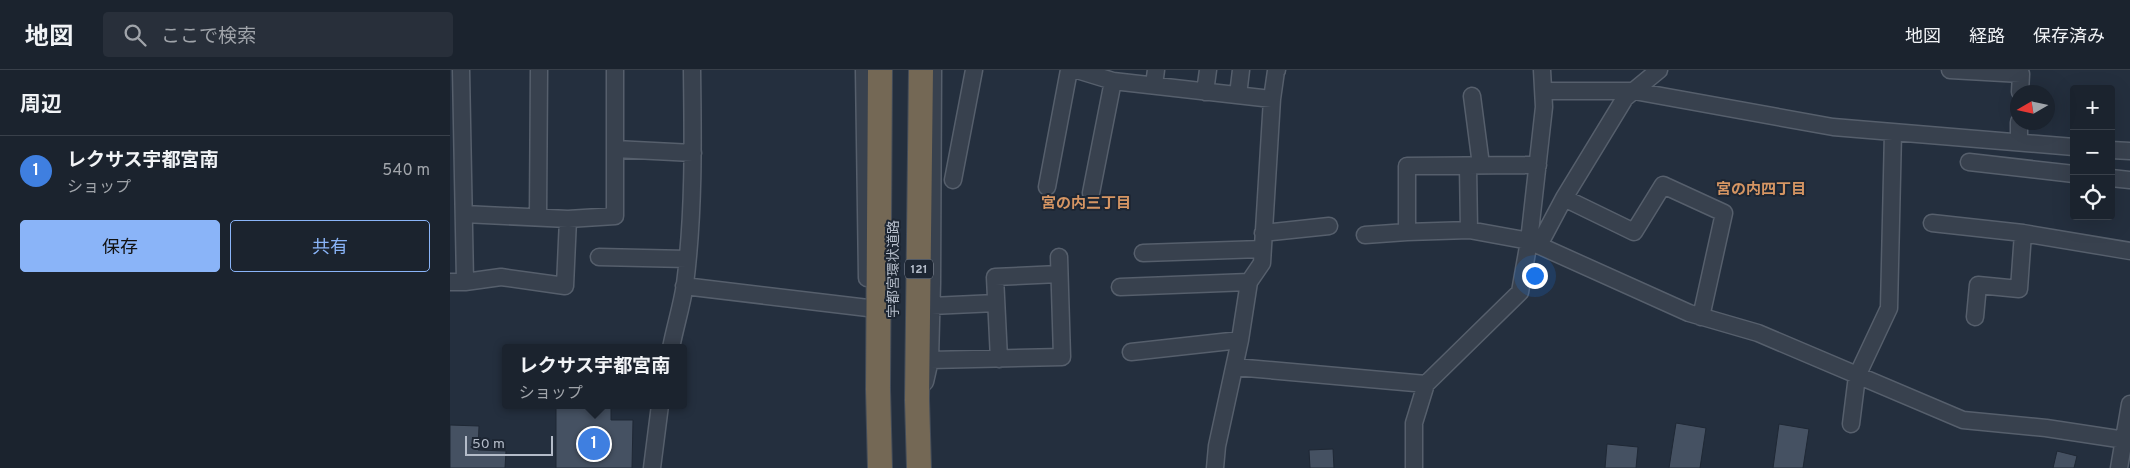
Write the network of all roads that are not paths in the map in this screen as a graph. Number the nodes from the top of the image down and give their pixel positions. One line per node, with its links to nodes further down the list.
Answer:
1 (461, 70): 47 (street)
2 (540, 70): 48 (street)
3 (615, 70): 33 (street)
4 (692, 70): 36 (street)
5 (864, 70): 70 (street)
6 (880, 70): 81 (highway)
7 (893, 70): 89 (highway, 宇都宮環状道路 / 121)
8 (908, 70): 90 (highway, 宇都宮環状道路 / 121)
9 (921, 70): 82 (highway, 121)
10 (933, 70): 69 (street)
11 (974, 70): 42 (street)
12 (1069, 70): 44 (street)
13 (1077, 70): 21 (street)
14 (1208, 70): 25 (street)
15 (1241, 70): 26 (street)
16 (1277, 70): 28 (street)
17 (1542, 70): 23 (street)
18 (1659, 70): 24 (street)
19 (1950, 70): 22 (street)
20 (1155, 78): 21 (street); 25 (street)
21 (1113, 81): 45 (street)
22 (2020, 85)
23 (1544, 91): 24 (street); 39 (street)
24 (1634, 91): 30 (street); 46 (street)
25 (1205, 92): 26 (street)
26 (1238, 95): 28 (street)
27 (1472, 96): 38 (street)
28 (1272, 99): 56 (street)
29 (2019, 130): 31 (street)
30 (1893, 132): 31 (street); 79 (street)
31 (2019, 142): 32 (street)
32 (2070, 147)
33 (615, 149): 36 (street); 49 (street)
34 (2115, 150): 35 (street)
35 (2130, 151)
36 (693, 153): 62 (street)
37 (1969, 162): 40 (street)
38 (1475, 165): 39 (street); 52 (street); 53 (street)
39 (1538, 165): 57 (street)
40 (2070, 174)
41 (2115, 178): 43 (street)
42 (953, 180)
43 (2130, 180)
44 (1047, 186)
45 (1091, 193)
46 (1564, 198): 57 (street); 71 (street)
47 (464, 214): 48 (street); 64 (street)
48 (538, 217): 49 (street)
49 (568, 219): 64 (street)
50 (1932, 223): 54 (street)
51 (1328, 226): 56 (street)
52 (1469, 230): 53 (street); 57 (street)
53 (1407, 232): 55 (street)
54 (2022, 233): 58 (street); 72 (street)
55 (1365, 235)
56 (1263, 241): 59 (street); 65 (street)
57 (1534, 243): 71 (street); 80 (street)
58 (2130, 251)
59 (1143, 252)
60 (599, 257): 62 (street)
61 (1059, 257): 63 (street)
62 (688, 259): 66 (street)
63 (1059, 274): 68 (street); 76 (street)
64 (457, 282)
65 (1248, 282): 67 (street); 73 (street)
66 (684, 286): 70 (street); 74 (street)
67 (1120, 287)
68 (996, 302): 69 (street); 76 (street)
69 (931, 306): 77 (street)
70 (868, 308): 81 (street)
71 (1702, 317): 79 (street)
72 (1975, 317)
73 (1240, 340): 75 (street); 78 (street)
74 (672, 344)
75 (1131, 352)
76 (999, 359): 77 (street)
77 (930, 360): 82 (street)
78 (1234, 366): 80 (street); 92 (street)
79 (1858, 376): 85 (street); 86 (street)
80 (1426, 384): 93 (street)
81 (878, 389): 88 (highway)
82 (917, 400): 91 (highway, 121)
83 (2130, 404): 86 (street)
84 (659, 409): 87 (street)
85 (1851, 424)
86 (2125, 440): 94 (street)
87 (652, 468)
88 (880, 468)
89 (894, 468)
90 (907, 468)
91 (919, 468)
92 (1215, 468)
93 (1414, 468)
94 (2119, 468)

